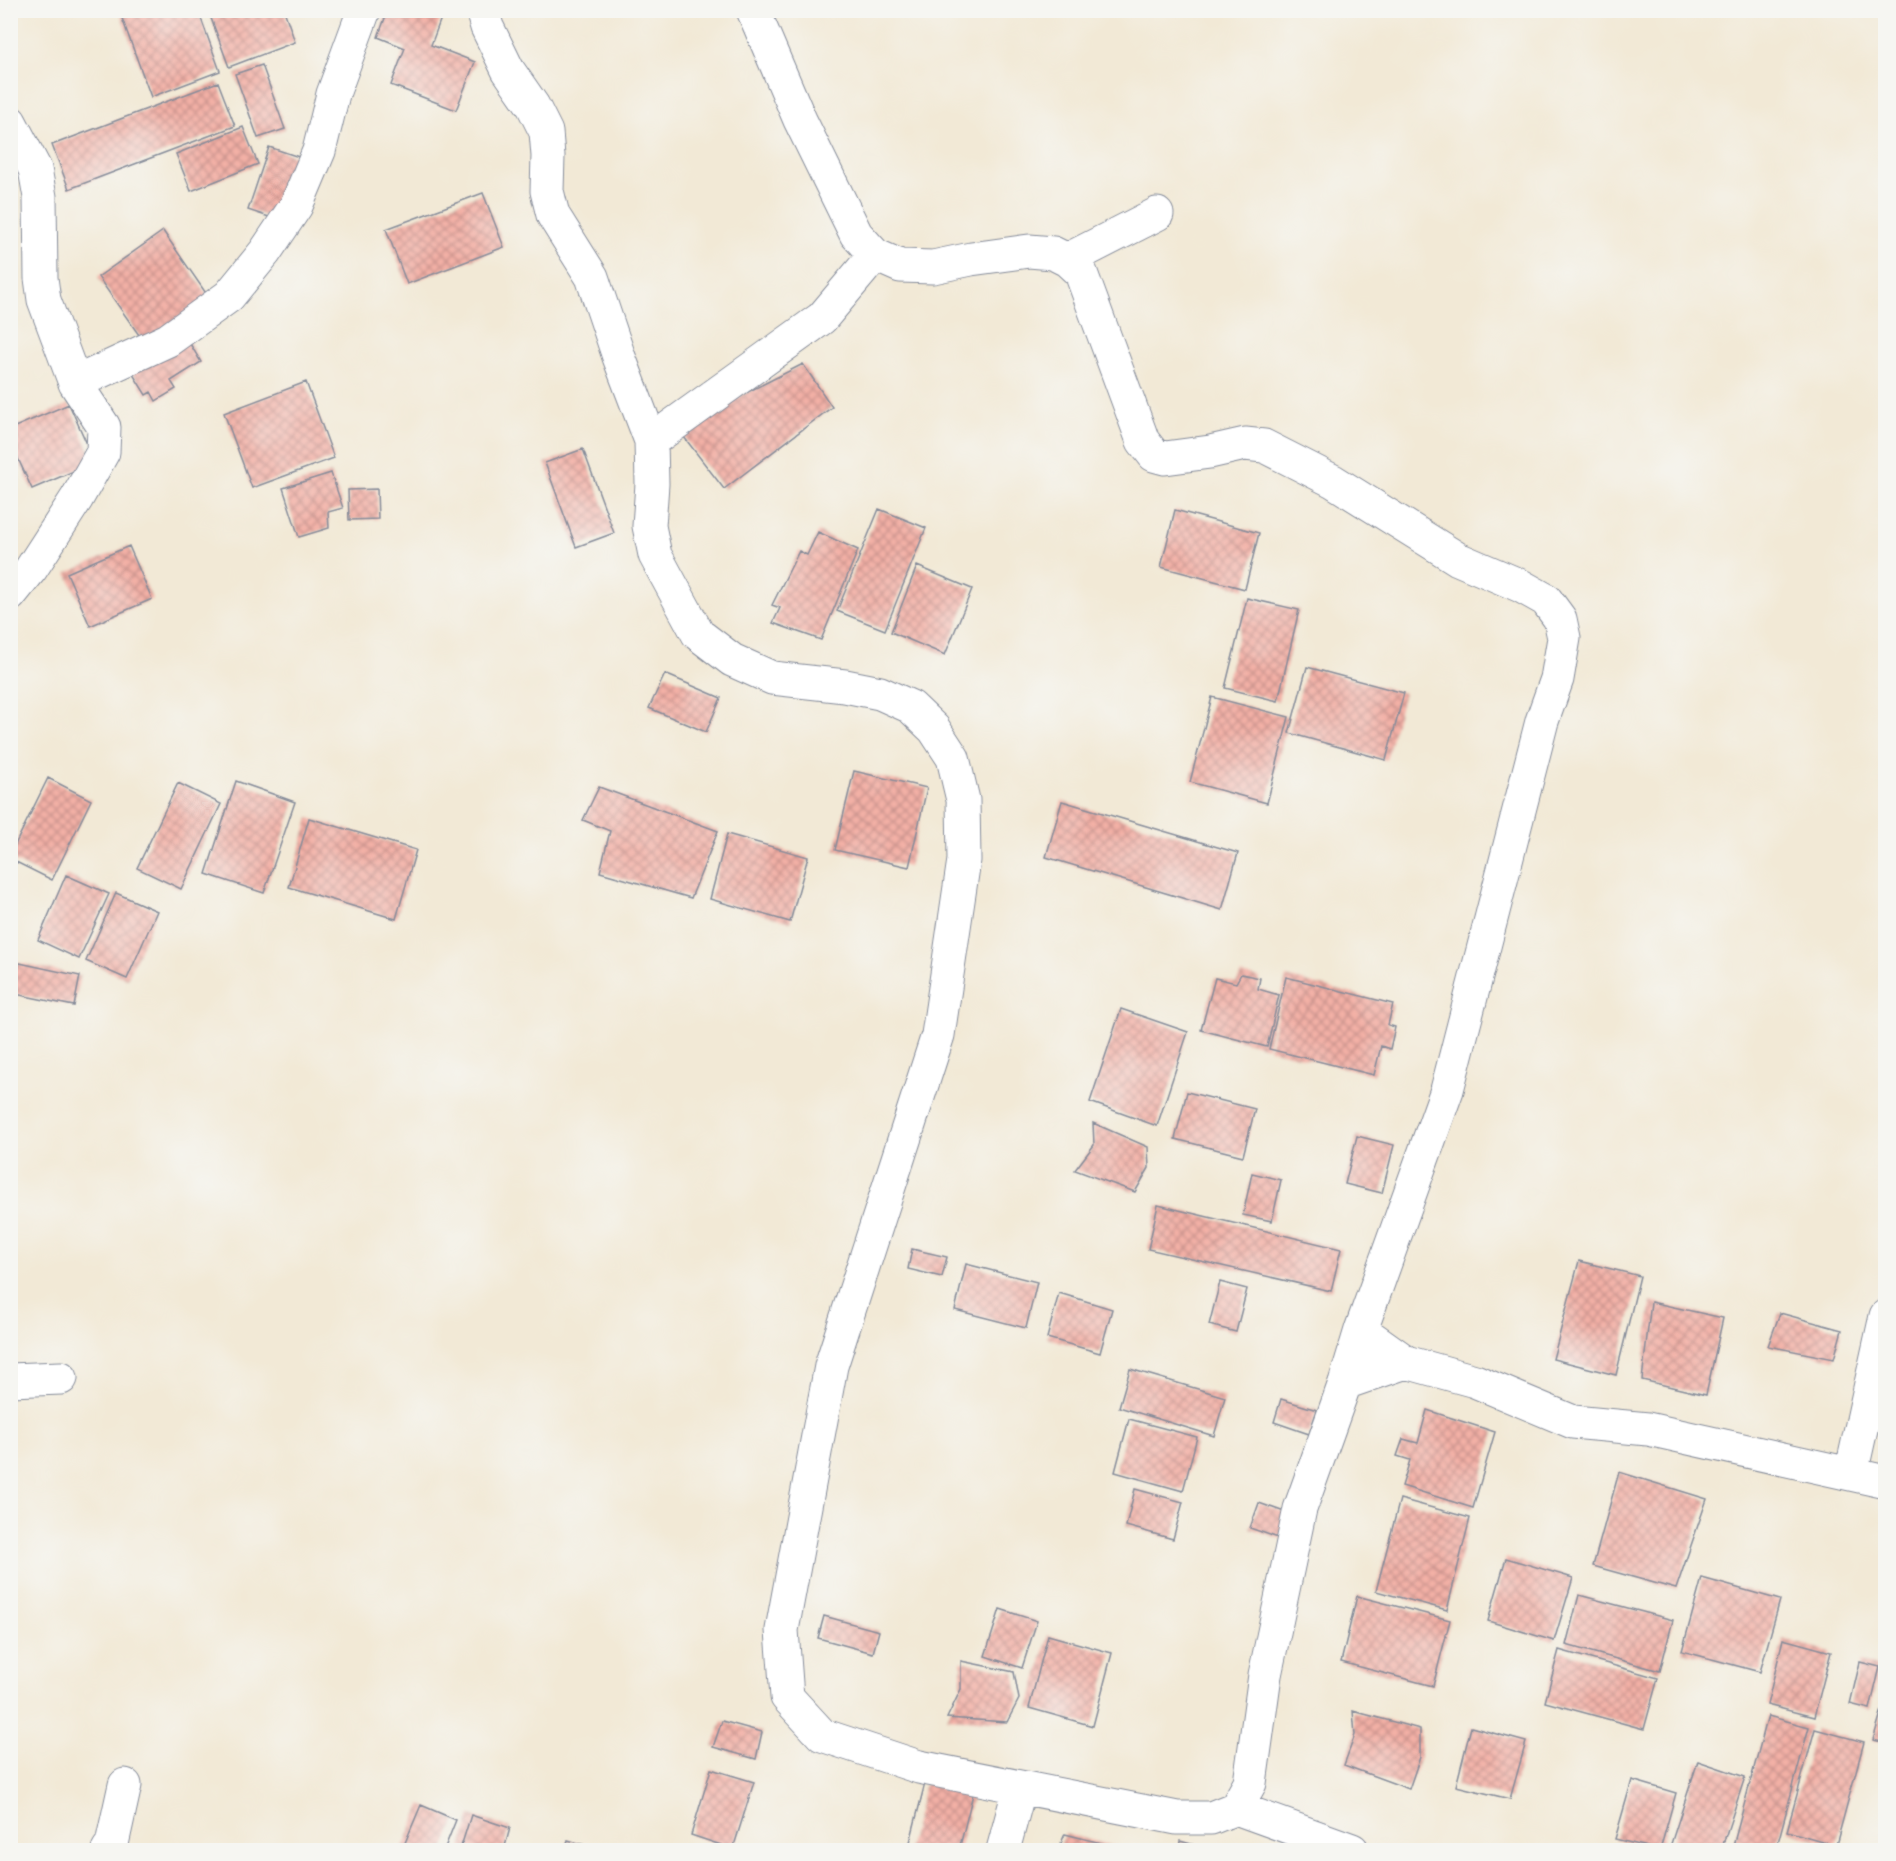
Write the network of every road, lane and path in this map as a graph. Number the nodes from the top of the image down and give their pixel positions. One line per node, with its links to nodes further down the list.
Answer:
1 (364, 10): 8 (street)
2 (482, 10): 9 (street)
3 (753, 10): 6 (street)
4 (10, 123): 8 (street)
5 (1157, 214): 7 (street)
6 (875, 255): 7 (street); 9 (street)
7 (1067, 260): 12 (street)
8 (75, 382): 10 (street)
9 (651, 441): 20 (street)
10 (10, 595)
11 (1886, 1316): 17 (street)
12 (1361, 1330): 13 (street); 16 (street)
13 (1406, 1362): 16 (street); 17 (street)
14 (61, 1378): 15 (street)
15 (10, 1380)
16 (1345, 1383): 21 (street)
17 (1851, 1474): 18 (street)
18 (1886, 1482)
19 (125, 1785): 22 (street)
20 (1020, 1787): 21 (street); 23 (street)
21 (1236, 1809): 24 (street)
22 (108, 1851)
23 (1003, 1851)
24 (1352, 1851)

